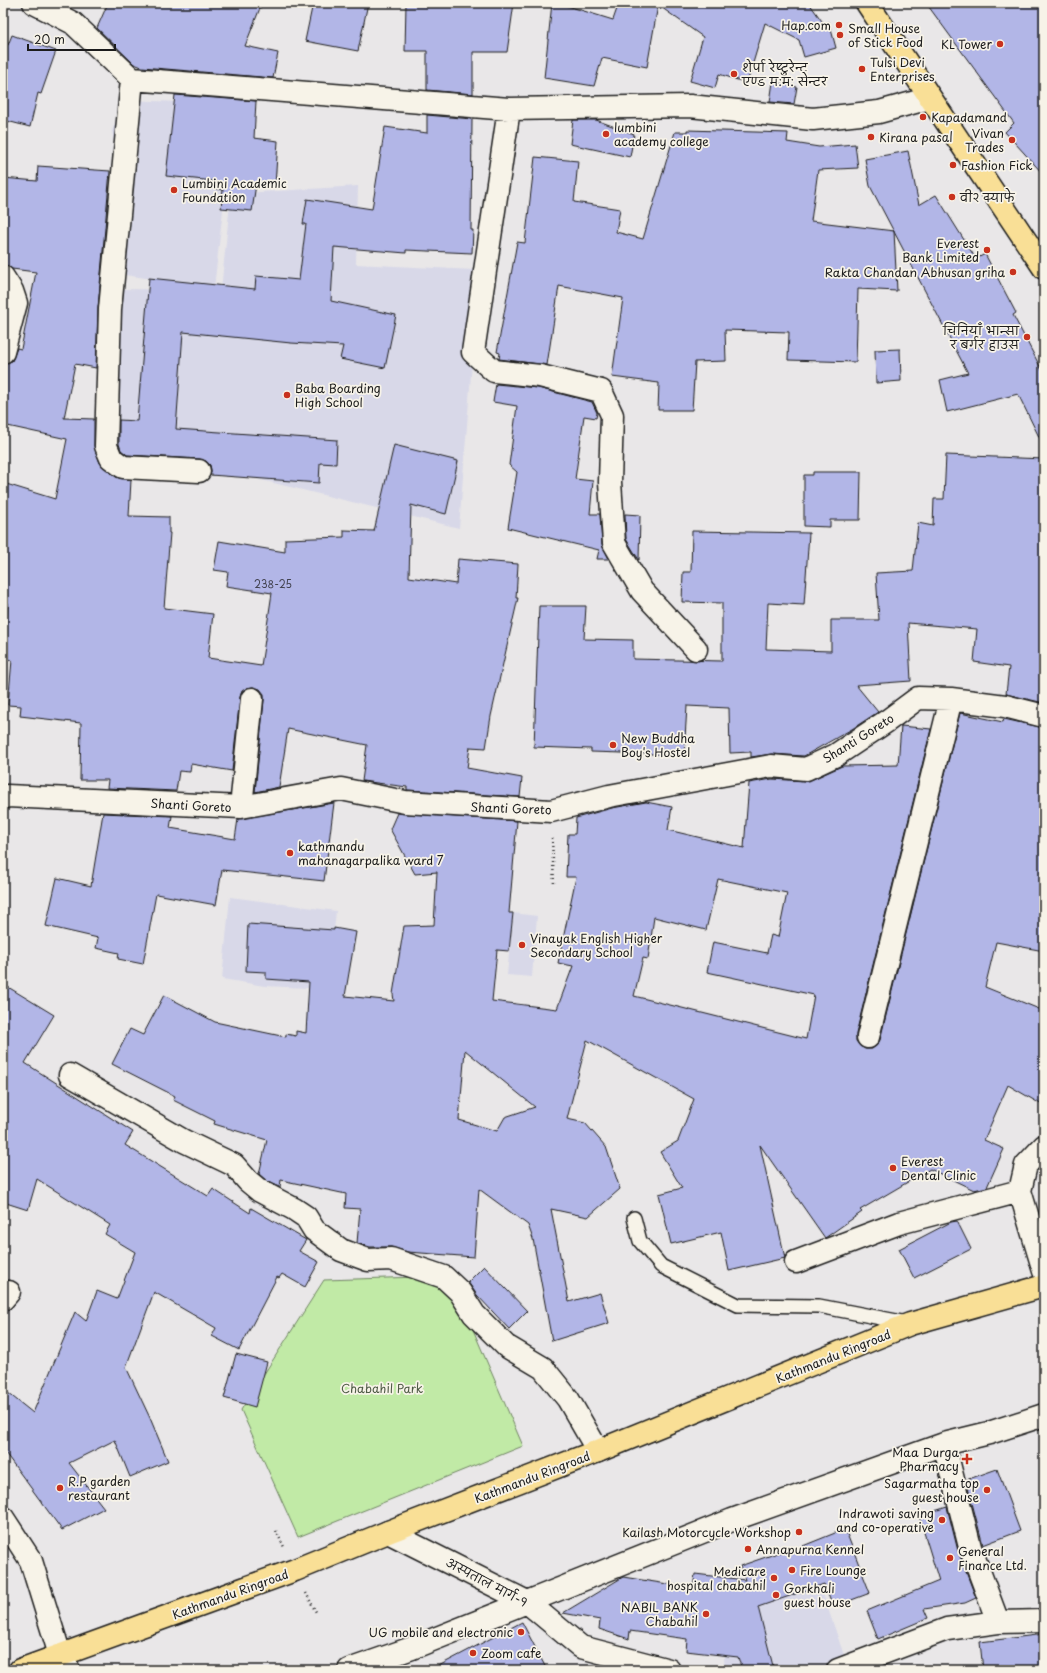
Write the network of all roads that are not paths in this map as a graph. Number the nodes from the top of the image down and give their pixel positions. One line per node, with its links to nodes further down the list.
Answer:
1 (34, 3): 3 (street)
2 (867, 3): 4 (main road)
3 (132, 79): 5 (street); 9 (street)
4 (930, 98): 5 (street); 6 (main road)
5 (509, 109): 10 (street)
6 (1044, 268)
7 (3, 277): 8 (street)
8 (3, 352)
9 (199, 471)
10 (696, 649)
11 (252, 699): 15 (street)
12 (951, 699): 13 (street, Shanti Goreto); 15 (street, Shanti Goreto); 16 (street)
13 (1044, 716)
14 (4, 791): 15 (street, Shanti Goreto)
15 (241, 807)
16 (868, 1037)
17 (70, 1075): 27 (street)
18 (1044, 1146): 19 (street)
19 (1020, 1191): 21 (street); 22 (street)
20 (634, 1218): 24 (lane)
21 (796, 1262)
22 (1044, 1271)
23 (1044, 1286): 24 (main road, Kathmandu Ringroad)
24 (910, 1324): 27 (main road, Kathmandu Ringroad)
25 (1044, 1415): 26 (street)
26 (944, 1444): 30 (street); 32 (street)
27 (598, 1451): 29 (main road, Kathmandu Ringroad)
28 (3, 1518): 33 (street)
29 (388, 1532): 30 (street, अस्पताल मार्ग-१); 33 (main road, Kathmandu Ringroad)
30 (527, 1602): 35 (street); 36 (street, अस्पताल मार्ग-१)
31 (1044, 1621): 32 (street)
32 (998, 1622): 37 (street)
33 (65, 1662): 34 (main road, Kathmandu Ringroad)
34 (20, 1670)
35 (349, 1670)
36 (669, 1670)
37 (838, 1670)

